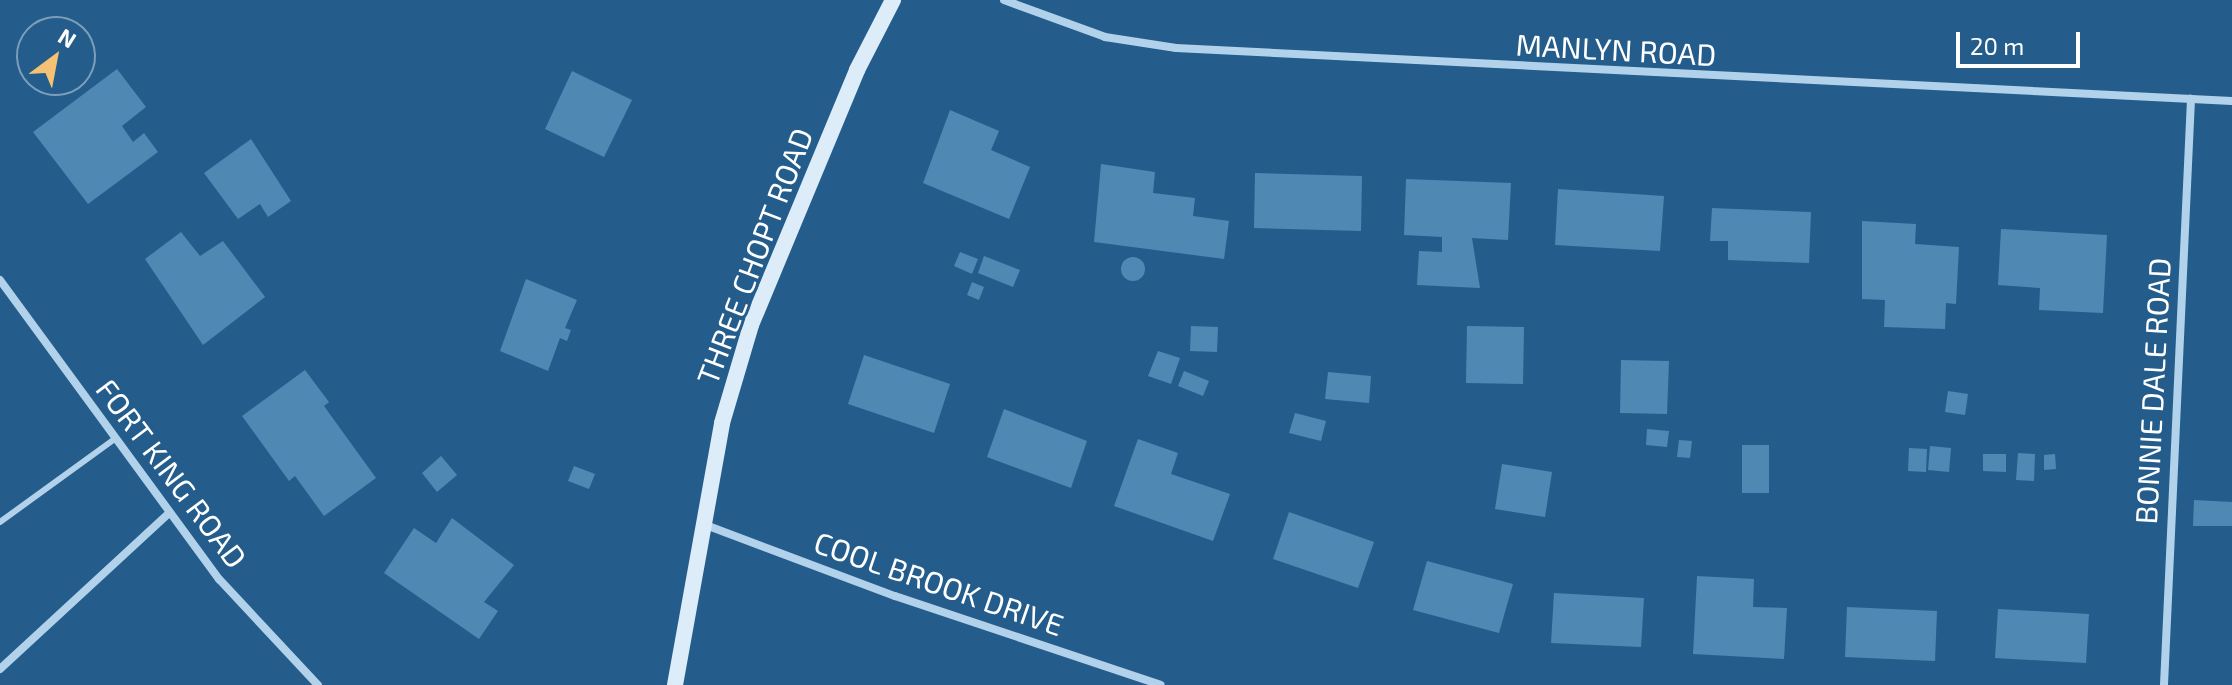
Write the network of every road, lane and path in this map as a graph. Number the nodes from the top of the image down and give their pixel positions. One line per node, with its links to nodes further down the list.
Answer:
1 (893, 0): 9 (main road, THREE CHOPT ROAD)
2 (1004, 0): 3 (street, MANLYN ROAD)
3 (2191, 99): 4 (street, MANLYN ROAD); 14 (street, BONNIE DALE ROAD)
4 (2232, 101)
5 (0, 280): 6 (street, FORT KING ROAD)
6 (116, 438): 7 (street, FORT KING ROAD); 8 (lane)
7 (170, 512): 10 (street); 11 (street, FORT KING ROAD)
8 (0, 522)
9 (702, 523): 12 (main road, THREE CHOPT ROAD); 13 (street, COOL BROOK DRIVE)
10 (0, 669)
11 (318, 685)
12 (675, 685)
13 (1161, 685)
14 (2164, 685)

